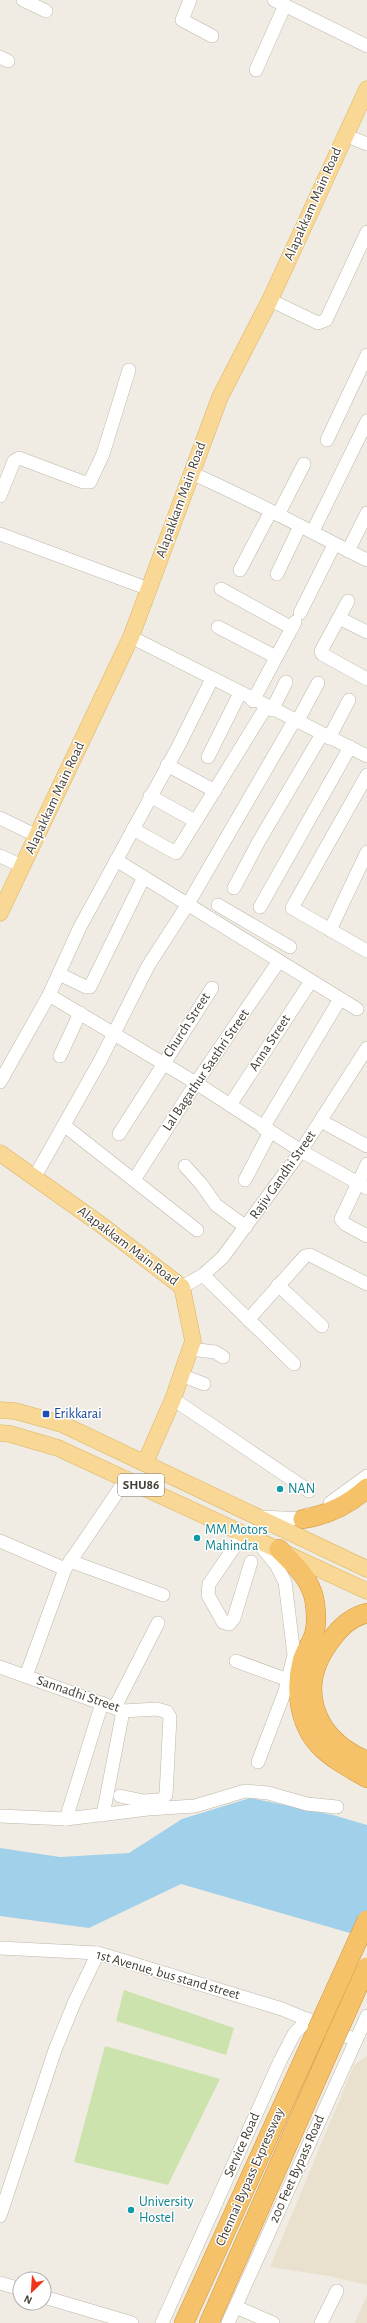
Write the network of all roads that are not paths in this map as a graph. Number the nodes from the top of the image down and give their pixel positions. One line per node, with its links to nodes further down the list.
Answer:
1 (23, 0): 4 (street)
2 (190, 0): 5 (street)
3 (280, 3): 6 (street); 7 (street)
4 (46, 11)
5 (212, 36)
6 (367, 46)
7 (256, 70)
8 (367, 89): 9 (main road, Alapakkam Main Road)
9 (345, 134): 10 (street); 12 (main road, Alapakkam Main Road)
10 (367, 144)
11 (367, 232): 12 (street)
12 (270, 300): 19 (main road, Alapakkam Main Road)
13 (367, 355): 15 (street)
14 (129, 370): 20 (street)
15 (362, 376): 17 (street)
16 (367, 421): 25 (street)
17 (327, 440)
18 (304, 464): 22 (street)
19 (191, 473): 22 (street); 32 (main road, Alapakkam Main Road)
20 (3, 480): 21 (street)
21 (0, 496)
22 (275, 513): 24 (street); 30 (street)
23 (367, 513): 28 (street)
24 (300, 526): 25 (street); 31 (street)
25 (312, 531): 27 (street)
26 (0, 534): 32 (street)
27 (334, 545): 28 (street); 36 (street)
28 (348, 551): 29 (street)
29 (367, 560)
30 (240, 570)
31 (277, 574)
32 (148, 588): 39 (main road, Alapakkam Main Road)
33 (221, 589): 36 (street)
34 (348, 601): 35 (street)
35 (339, 618): 38 (street); 42 (street)
36 (296, 621): 40 (street)
37 (218, 627): 40 (street)
38 (367, 632)
39 (131, 637): 41 (street); 61 (main road, Alapakkam Main Road)
40 (276, 658): 46 (street)
41 (212, 679): 45 (street); 54 (street)
42 (367, 679)
43 (286, 682): 48 (street)
44 (318, 683): 49 (street)
45 (240, 693): 46 (street); 53 (street)
46 (253, 700): 48 (street)
47 (348, 700): 50 (street)
48 (270, 709): 49 (street); 56 (street)
49 (296, 722): 50 (street); 68 (street)
50 (326, 736): 51 (street); 67 (street)
51 (350, 747): 52 (street); 70 (street)
52 (367, 756)
53 (208, 757)
54 (167, 765): 56 (street); 57 (street)
55 (367, 775): 73 (street)
56 (215, 790): 59 (street)
57 (150, 796): 59 (street); 60 (street)
58 (0, 818): 61 (street)
59 (195, 821): 60 (street)
60 (133, 829): 64 (street)
61 (37, 836): 65 (main road, Alapakkam Main Road)
62 (0, 856): 65 (street)
63 (366, 858): 73 (street)
64 (116, 860): 66 (street); 78 (street)
65 (22, 866): 71 (main road, Alapakkam Main Road)
66 (144, 877): 68 (street); 78 (street)
67 (234, 888)
68 (188, 904): 74 (street); 85 (street)
69 (218, 905): 72 (street)
70 (260, 907)
71 (0, 913)
72 (252, 925): 74 (street); 75 (street)
73 (330, 930): 76 (street)
74 (244, 939): 77 (street)
75 (290, 947)
76 (367, 951)
77 (279, 961): 79 (street); 90 (street, Lal Bagathur Sasthri Street)
78 (59, 974): 81 (street)
79 (311, 981): 82 (street); 91 (street, Anna Street)
80 (212, 988): 88 (street, Church Street)
81 (49, 995): 84 (street); 89 (street)
82 (340, 999): 83 (street); 94 (street)
83 (357, 1009)
84 (80, 1013): 85 (street); 87 (street)
85 (114, 1032): 88 (street); 93 (street)
86 (367, 1048): 92 (street, Rajiv Gandhi Street)
87 (60, 1056)
88 (163, 1063): 90 (street); 95 (street, Church Street)
89 (0, 1082)
90 (196, 1083): 91 (street); 102 (street, Lal Bagathur Sasthri Street)
91 (230, 1105): 94 (street)
92 (321, 1121): 96 (street); 97 (street, Rajiv Gandhi Street)
93 (65, 1126): 101 (street); 102 (street)
94 (266, 1130): 97 (street); 103 (street)
95 (119, 1134)
96 (367, 1146)
97 (301, 1151): 104 (street); 105 (street, Rajiv Gandhi Street)
98 (0, 1153): 101 (main road, Alapakkam Main Road)
99 (367, 1164): 104 (street)
100 (184, 1166): 105 (street)
101 (34, 1178): 111 (main road, Alapakkam Main Road)
102 (134, 1180): 106 (street)
103 (245, 1180)
104 (362, 1185): 107 (street)
105 (246, 1227): 108 (street, Rajiv Gandhi Street)
106 (197, 1230)
107 (367, 1236)
108 (203, 1275): 111 (street, Rajiv Gandhi Street); 112 (street)
109 (367, 1284): 110 (street)
110 (278, 1285): 112 (street); 113 (street)
111 (182, 1287): 114 (main road, Alapakkam Main Road)
112 (248, 1320): 116 (street)
113 (322, 1326)
114 (190, 1348): 115 (street); 117 (main road, Alapakkam Main Road)
115 (223, 1357)
116 (294, 1364)
117 (181, 1375): 118 (street); 119 (main road, Alapakkam Main Road)
118 (204, 1384)
119 (173, 1399): 122 (main road, Alapakkam Main Road); 126 (street)
120 (0, 1410): 122 (main road, SHU86)
121 (0, 1433): 124 (main road, SHU86)
122 (145, 1463): 127 (main road, SHU86)
123 (367, 1476): 128 (street)
124 (127, 1478): 129 (main road, SHU86); 133 (street)
125 (367, 1488): 128 (highway)
126 (308, 1491)
127 (260, 1516): 128 (street); 134 (main road, SHU86)
128 (303, 1519)
129 (249, 1535): 131 (main road, SHU86); 132 (street); 143 (street)
130 (0, 1541): 133 (street)
131 (279, 1549): 135 (main road, SHU86); 139 (highway)
132 (251, 1562)
133 (68, 1565): 136 (street); 142 (street)
134 (367, 1569)
135 (367, 1590)
136 (163, 1594)
137 (367, 1613): 139 (highway)
138 (158, 1623): 144 (street)
139 (321, 1638): 145 (highway); 147 (highway)
140 (236, 1661): 143 (street)
141 (0, 1667): 142 (street, Sannadhi Street)
142 (26, 1676): 144 (street, Sannadhi Street)
143 (288, 1680): 146 (street)
144 (113, 1707): 148 (street, Sannadhi Street); 150 (street); 152 (street)
145 (367, 1761)
146 (258, 1762)
147 (367, 1778)
148 (120, 1796)
149 (337, 1807): 150 (street)
150 (104, 1815): 152 (street)
151 (0, 1816): 152 (street)
152 (66, 1819)
153 (367, 1920): 158 (highway, Chennai Bypass Expressway, bridge)
154 (0, 1948): 155 (street, 1st Avenue, bus stand street)
155 (98, 1953): 158 (street, 1st Avenue, bus stand street); 160 (street)
156 (367, 1967): 169 (highway, Chennai Bypass Expressway, bridge)
157 (366, 2022): 159 (street, 200 Feet Bypass Road)
158 (313, 2025): 159 (street); 167 (street, Service Road); 168 (highway, Chennai Bypass Expressway)
159 (356, 2040): 165 (street, 200 Feet Bypass Road)
160 (0, 2216)
161 (0, 2283): 162 (street)
162 (12, 2287)
163 (337, 2291): 172 (street)
164 (52, 2299): 166 (street)
165 (236, 2307): 170 (street, 200 Feet Bypass Road); 171 (street)
166 (132, 2323)
167 (162, 2323)
168 (184, 2323)
169 (209, 2323)
170 (228, 2323)
171 (273, 2323)
172 (321, 2323)

